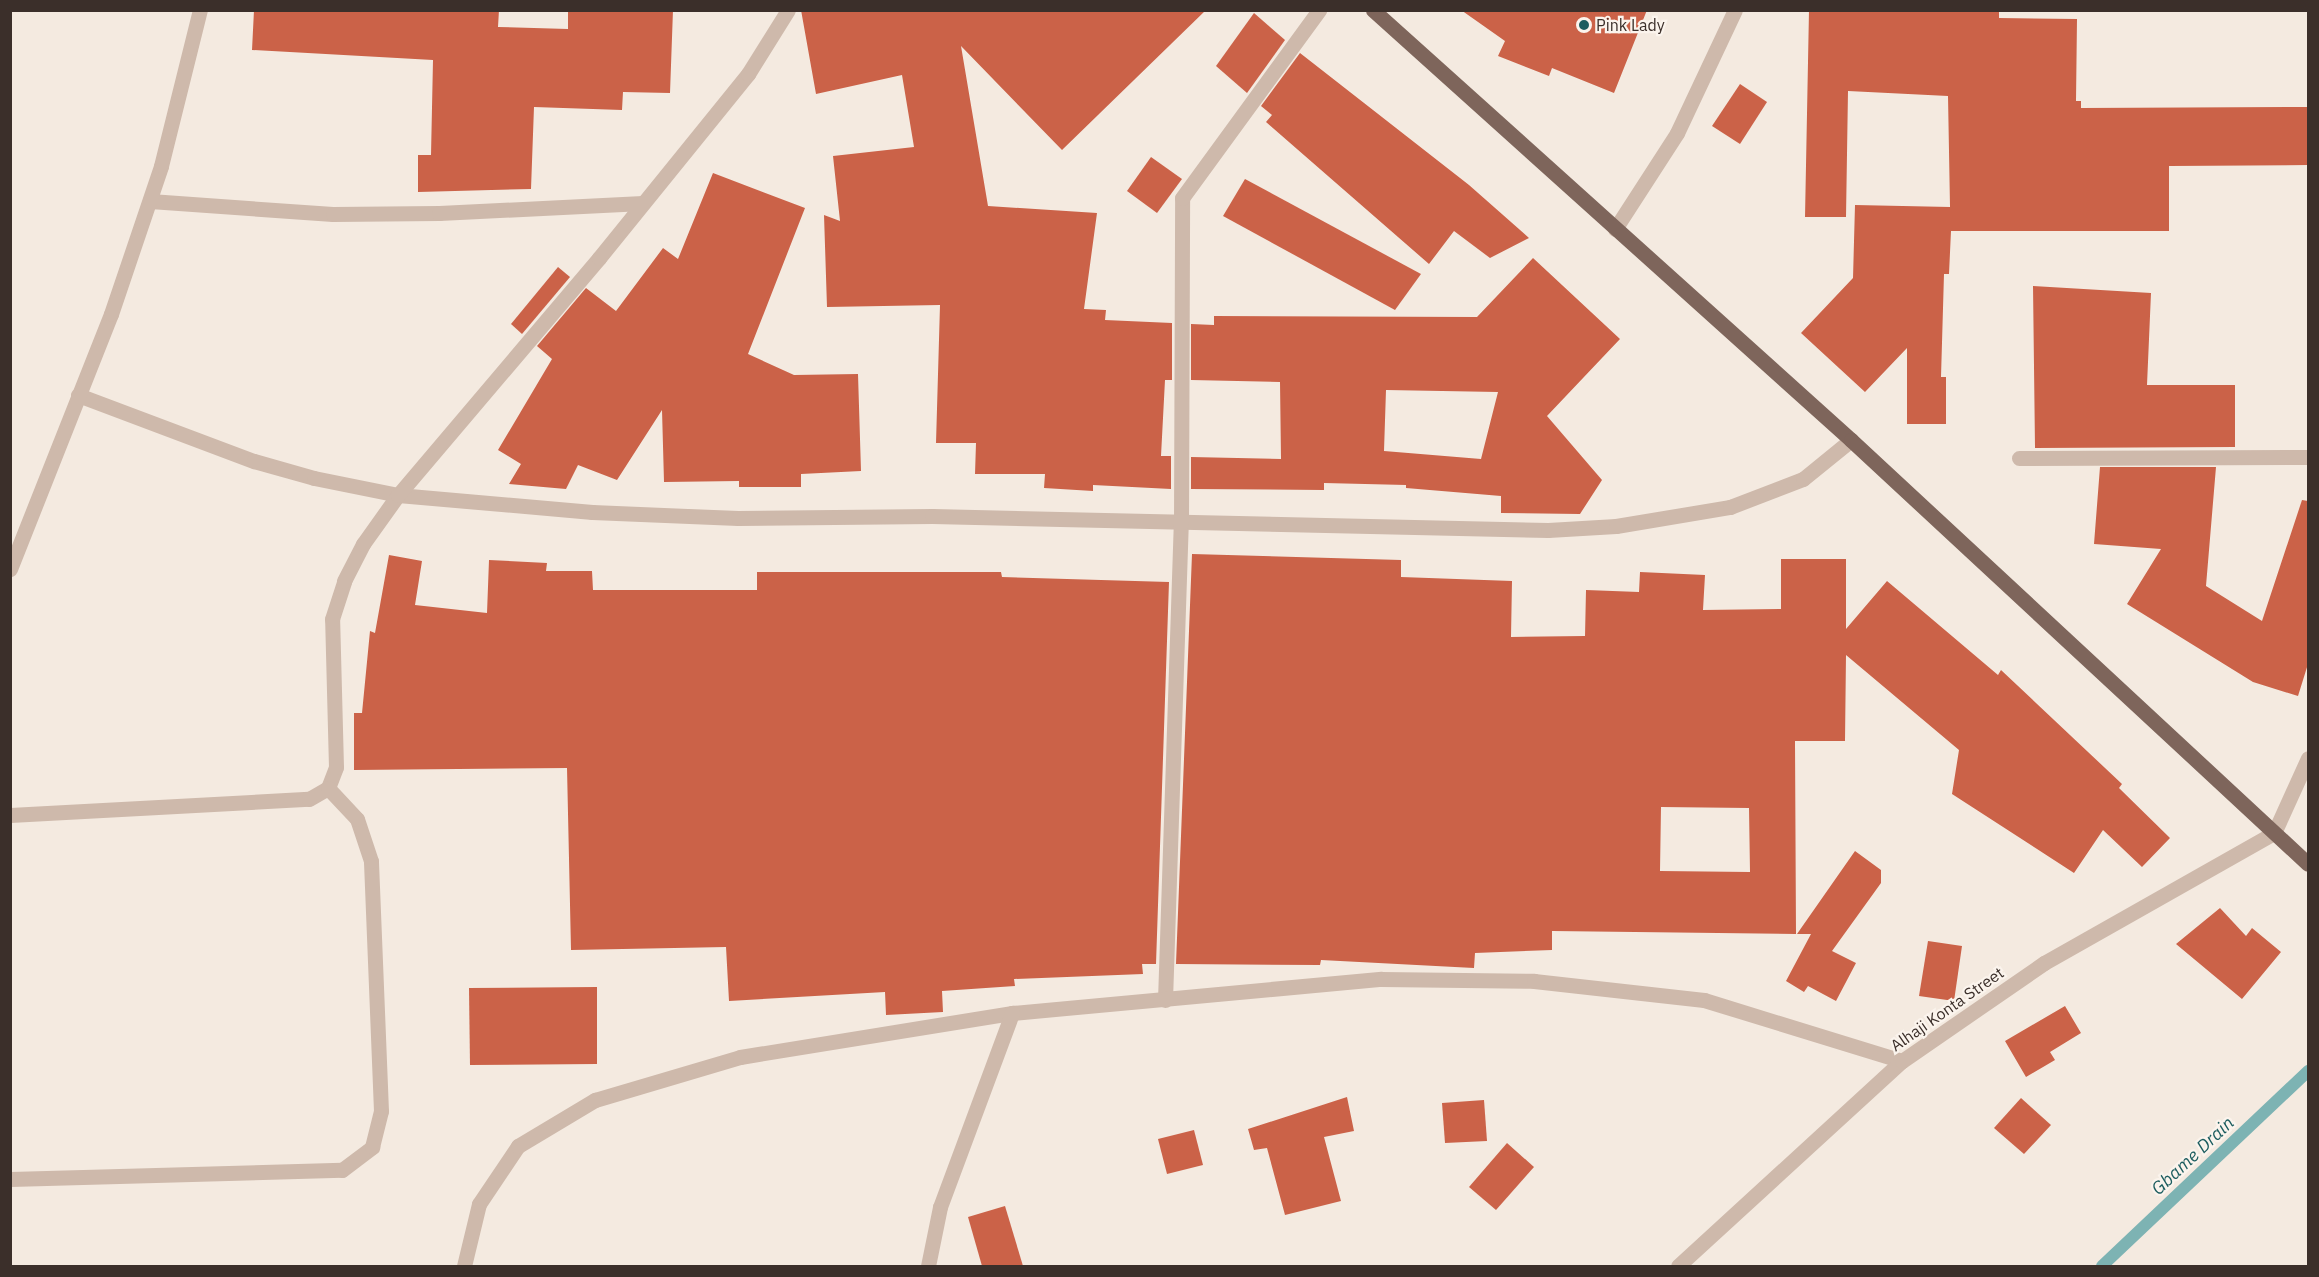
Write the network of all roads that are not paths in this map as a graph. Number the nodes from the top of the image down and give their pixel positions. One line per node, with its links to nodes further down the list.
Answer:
1 (200, 10): 6 (street)
2 (788, 10): 7 (street)
3 (1319, 10): 14 (street)
4 (1373, 10): 8 (main road)
5 (1735, 10): 8 (street)
6 (150, 201): 7 (street); 9 (street)
7 (643, 203): 13 (street)
8 (1615, 229): 10 (main road)
9 (78, 395): 13 (street); 15 (street)
10 (1851, 440): 14 (street); 19 (main road)
11 (2308, 457): 12 (street)
12 (2019, 458)
13 (398, 495): 14 (street); 17 (street)
14 (1181, 523): 21 (street)
15 (10, 569)
16 (2308, 758): 19 (street)
17 (328, 788): 18 (street); 24 (street)
18 (10, 815)
19 (2274, 833): 20 (main road); 23 (street, Alhaji Konta Street)
20 (2308, 864)
21 (1165, 1000): 22 (street); 23 (street)
22 (1012, 1013): 25 (street); 26 (street)
23 (1902, 1061): 27 (street, Alhaji Konta Street)
24 (10, 1179)
25 (464, 1266)
26 (928, 1266)
27 (1678, 1266)

